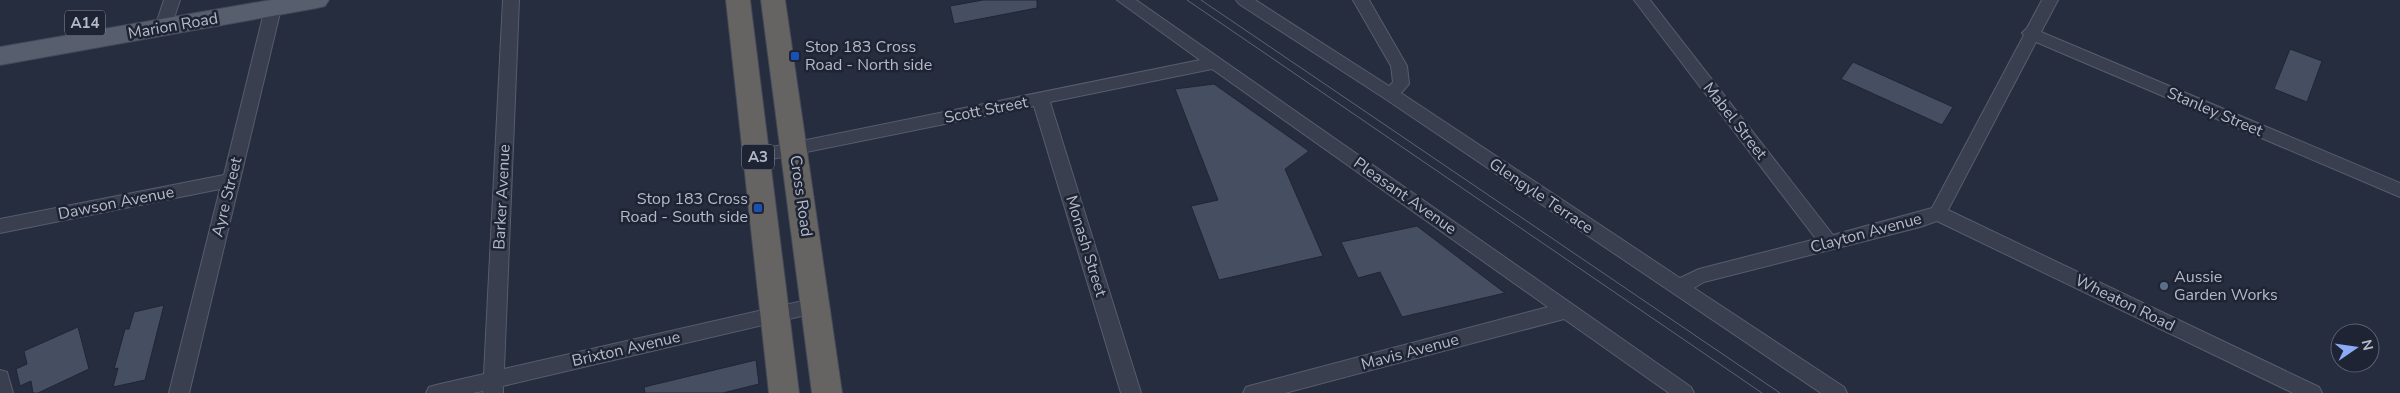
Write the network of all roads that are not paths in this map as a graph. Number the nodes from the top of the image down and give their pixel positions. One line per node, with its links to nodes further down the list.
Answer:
1 (219, 0): 12 (main road, Marion Road / A14)
2 (317, 0): 11 (main road, Marion Road / A14)
3 (511, 0): 31 (street, Barker Avenue)
4 (738, 0): 20 (highway, A3)
5 (773, 0): 19 (highway, Cross Road / A3)
6 (1125, 0): 16 (street, Pleasant Avenue)
7 (1244, 0): 17 (street, Glengyle Terrace)
8 (1361, 0): 17 (street)
9 (1642, 0): 25 (street, Mabel Street)
10 (2050, 0): 13 (street, Clayton Avenue)
11 (274, 4): 12 (main road, Marion Road / A14); 21 (street, Ayre Street)
12 (168, 12): 14 (main road, Marion Road / A14); 15 (main road, Marion Road / A14)
13 (2030, 33): 22 (street, Stanley Street); 23 (street, Clayton Avenue)
14 (0, 38)
15 (0, 56)
16 (1215, 63): 18 (street, Scott Street); 28 (street, Pleasant Avenue)
17 (1390, 94): 26 (street, Glengyle Terrace)
18 (1041, 100): 19 (street, Scott Street); 37 (street, Monash Street)
19 (795, 148): 20 (street, Scott Street); 27 (highway, Cross Road / A3)
20 (757, 156): 29 (highway, A3)
21 (231, 180): 24 (street, Dawson Avenue); 32 (street, Ayre Street)
22 (2400, 190)
23 (1938, 213): 25 (street, Clayton Avenue); 41 (street, Wheaton Road)
24 (0, 226)
25 (1829, 243): 26 (street, Clayton Avenue)
26 (1679, 288): 40 (street, Glengyle Terrace)
27 (816, 306): 29 (street, Brixton Avenue); 36 (highway, Cross Road / A3)
28 (1567, 310): 38 (street, Mavis Avenue); 39 (street, Pleasant Avenue)
29 (776, 315): 31 (street, Brixton Avenue); 35 (highway, A3)
30 (0, 378): 33 (street)
31 (493, 386): 34 (street, Brixton Avenue)
32 (176, 392)
33 (3, 393)
34 (436, 393)
35 (784, 393)
36 (827, 393)
37 (1131, 393)
38 (1253, 393)
39 (1684, 393)
40 (1837, 393)
41 (2312, 393)

